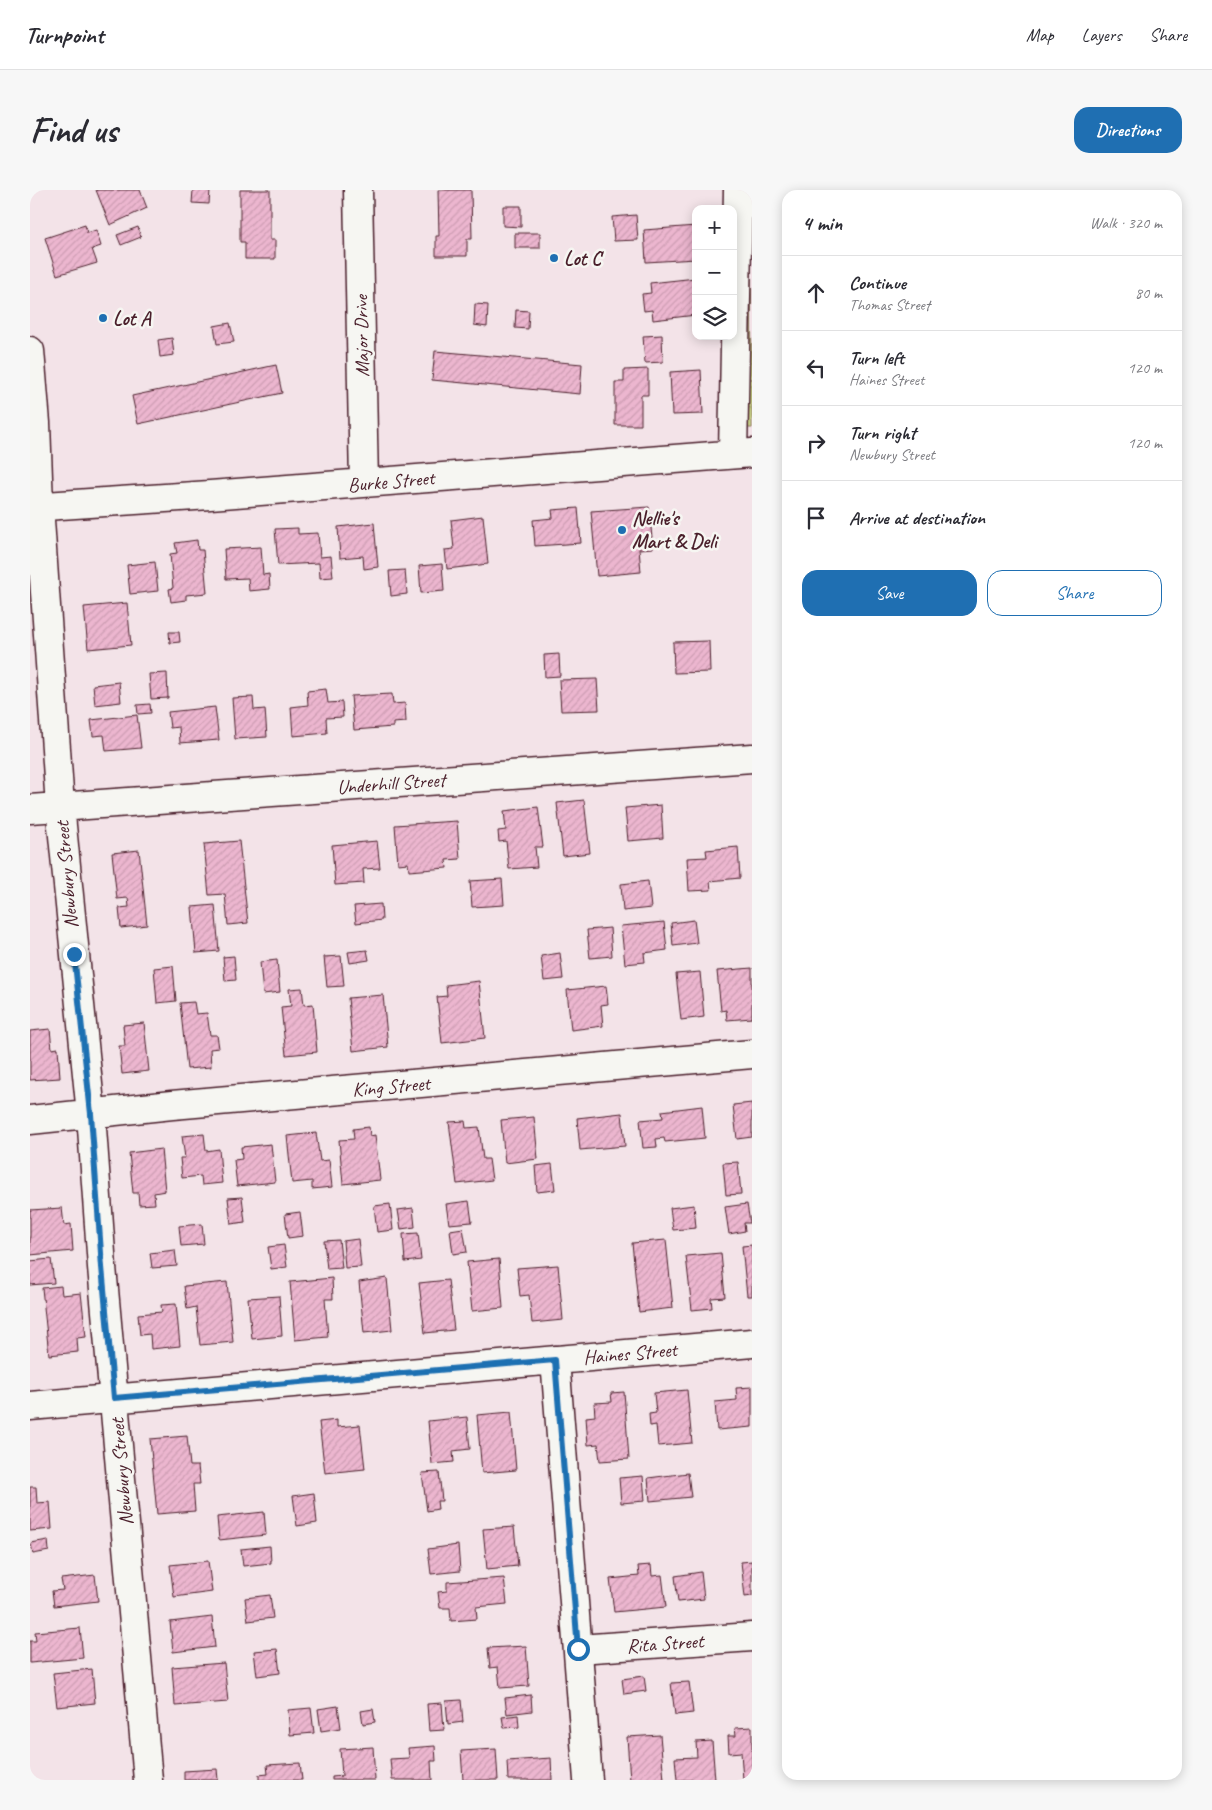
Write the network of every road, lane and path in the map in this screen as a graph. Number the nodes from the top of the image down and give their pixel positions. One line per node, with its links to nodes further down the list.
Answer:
1 (358, 190): 5 (street, Major Drive)
2 (738, 190): 4 (street)
3 (30, 351): 6 (street)
4 (742, 453): 5 (street, Burke Street)
5 (364, 483): 6 (street, Burke Street)
6 (34, 507): 8 (street, Newbury Street)
7 (752, 758): 8 (street, Underhill Street)
8 (60, 806): 9 (street, Underhill Street); 11 (street, Newbury Street)
9 (30, 809)
10 (752, 1054): 11 (street, King Street)
11 (91, 1114): 12 (street, King Street); 15 (street, Newbury Street)
12 (30, 1120)
13 (752, 1343): 14 (street, Haines Street)
14 (555, 1360): 15 (street, Haines Street); 18 (street)
15 (114, 1398): 16 (street, Haines Street); 19 (street, Newbury Street)
16 (30, 1406)
17 (752, 1637): 18 (street, Rita Street)
18 (578, 1649): 20 (street)
19 (148, 1780)
20 (588, 1780)

